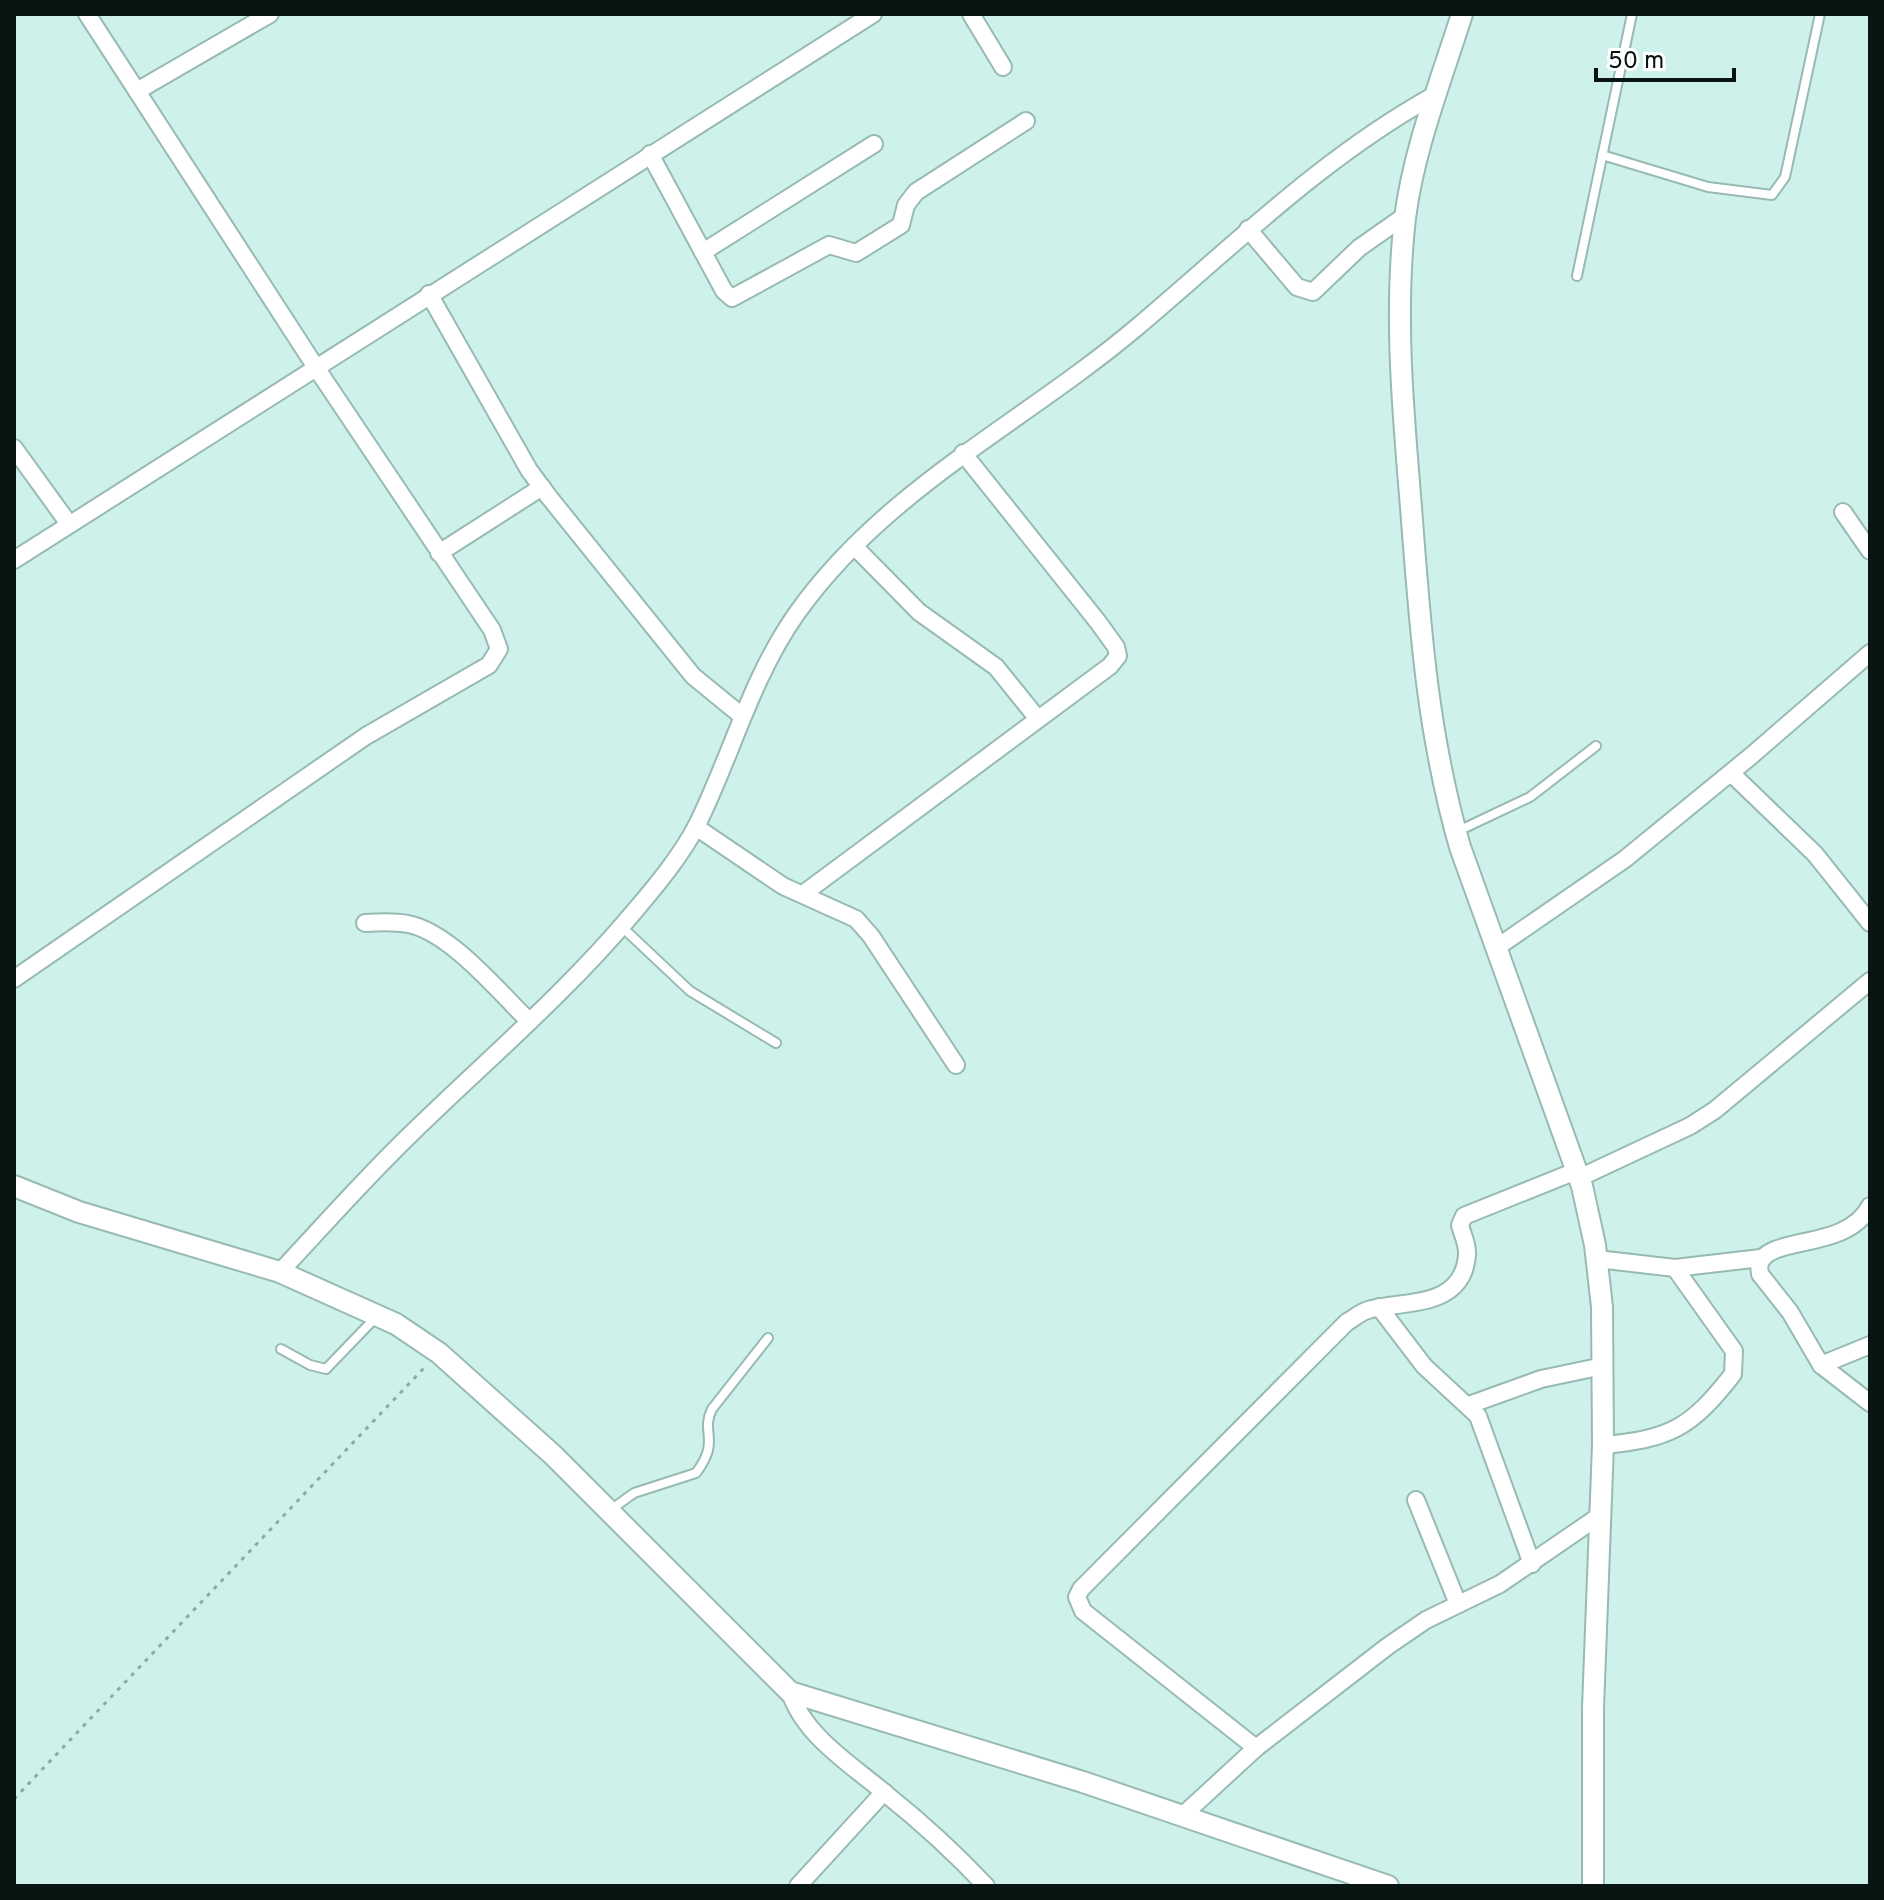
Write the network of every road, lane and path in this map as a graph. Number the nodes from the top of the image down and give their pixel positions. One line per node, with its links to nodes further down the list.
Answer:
1 (87, 14): 9 (street)
2 (270, 14): 9 (street)
3 (873, 14): 13 (street)
4 (971, 14): 8 (street)
5 (1462, 14): 10 (street)
6 (1632, 14): 14 (lane)
7 (1820, 14): 14 (lane)
8 (1003, 67)
9 (137, 91): 20 (street)
10 (1433, 96): 15 (street); 16 (street)
11 (1026, 121): 17 (street)
12 (874, 144): 17 (street)
13 (650, 154): 17 (street); 19 (street)
14 (1602, 155): 18 (lane)
15 (1406, 215): 16 (street); 36 (street)
16 (1248, 229): 22 (street)
17 (703, 252)
18 (1577, 276)
19 (429, 294): 20 (street); 23 (street)
20 (315, 366): 25 (street); 28 (street)
21 (14, 448): 25 (street)
22 (963, 453): 26 (street); 32 (street)
23 (542, 487): 28 (street); 31 (street)
24 (1843, 512): 27 (street)
25 (69, 524): 29 (street)
26 (854, 546): 31 (street); 32 (street)
27 (1870, 551)
28 (439, 553): 42 (street)
29 (14, 560)
30 (1870, 653): 34 (street)
31 (742, 716): 35 (street)
32 (1038, 719): 37 (street)
33 (1596, 746): 36 (lane)
34 (1731, 773): 39 (street); 41 (street)
35 (696, 827): 37 (street); 40 (street)
36 (1456, 832): 41 (street)
37 (803, 894): 46 (street)
38 (365, 923): 44 (street)
39 (1870, 923)
40 (621, 926): 44 (street); 45 (lane)
41 (1496, 948): 47 (street)
42 (14, 979)
43 (1870, 981): 47 (street)
44 (528, 1020): 53 (street)
45 (776, 1043)
46 (956, 1065)
47 (1578, 1174): 51 (street); 54 (street)
48 (14, 1186): 53 (street)
49 (1870, 1206): 50 (street)
50 (1761, 1258): 52 (street); 60 (street)
51 (1597, 1259): 52 (street); 61 (street)
52 (1675, 1268): 64 (street)
53 (280, 1272): 55 (street)
54 (1379, 1307): 63 (street); 71 (street)
55 (377, 1315): 58 (lane); 59 (street)
56 (768, 1338): 66 (lane)
57 (1870, 1345): 60 (street)
58 (281, 1349)
59 (439, 1353): 66 (street); 73 (path)
60 (1821, 1365): 62 (street)
61 (1603, 1366): 63 (street); 64 (street)
62 (1870, 1403)
63 (1469, 1405): 68 (street)
64 (1603, 1445): 67 (street)
65 (1416, 1500): 69 (street)
66 (608, 1511): 70 (street)
67 (1602, 1514): 68 (street); 78 (street)
68 (1532, 1564): 69 (street)
69 (1458, 1604): 71 (street)
70 (784, 1688): 72 (street); 74 (street)
71 (1256, 1748): 74 (street)
72 (884, 1792): 75 (street); 76 (street)
73 (14, 1799)
74 (1181, 1817): 77 (street)
75 (798, 1886)
76 (986, 1886)
77 (1388, 1886)
78 (1593, 1886)

